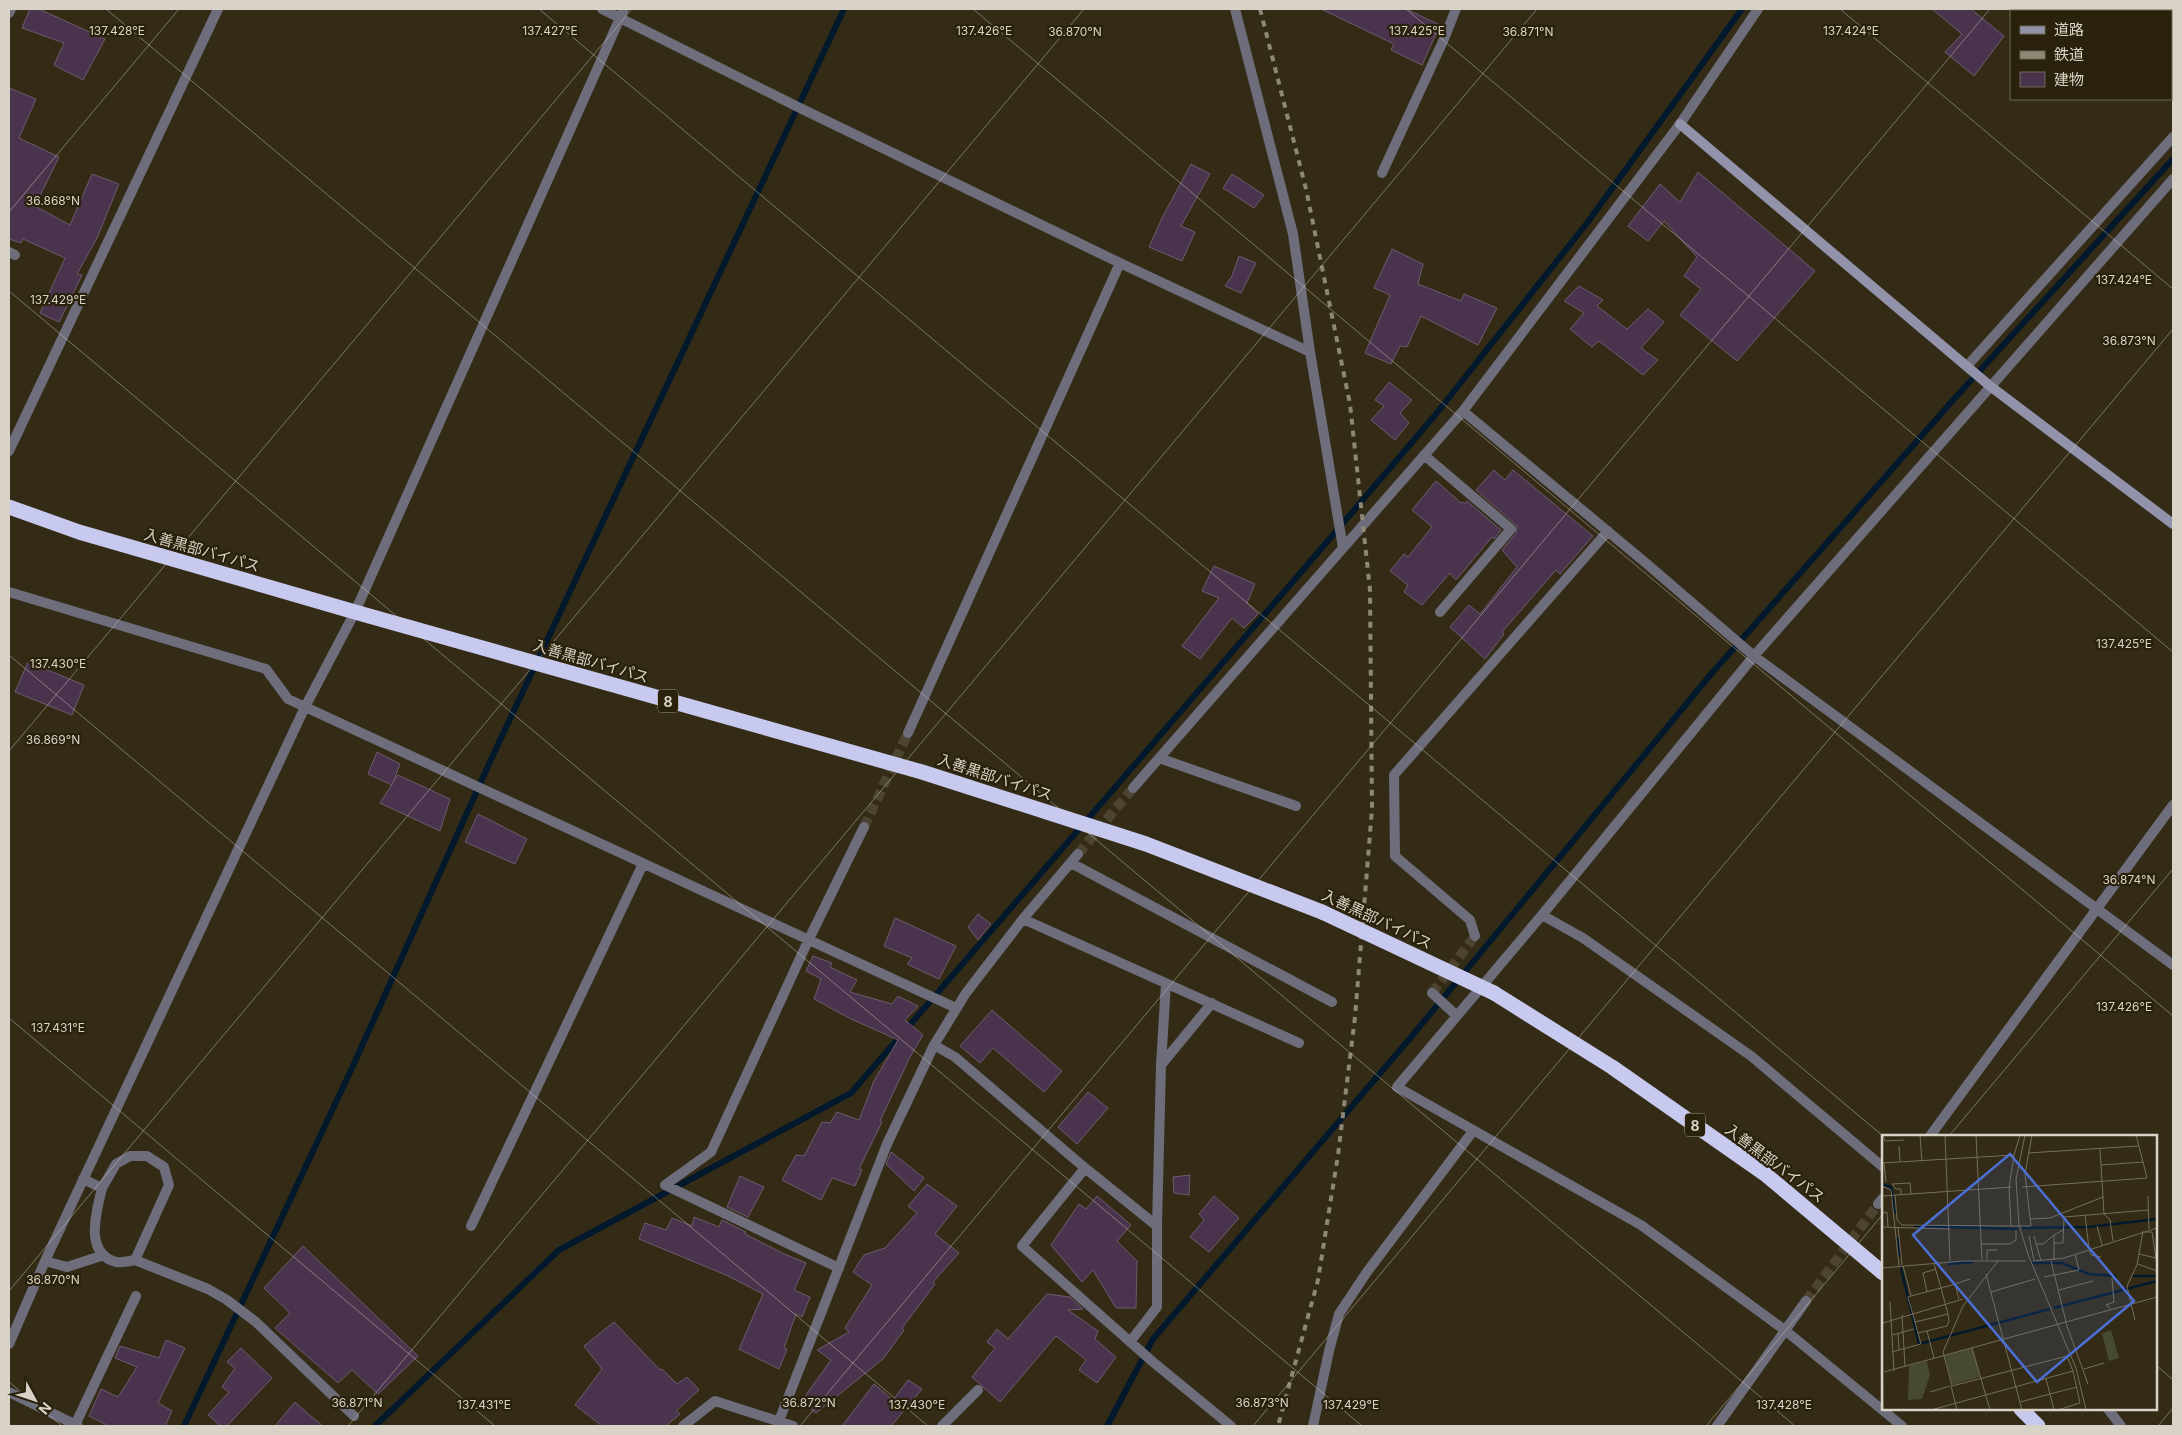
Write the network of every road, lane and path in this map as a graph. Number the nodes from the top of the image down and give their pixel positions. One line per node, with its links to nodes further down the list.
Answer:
1 (11, 9): 7 (street)
2 (218, 9): 18 (street)
3 (602, 9): 8 (street)
4 (1236, 9): 14 (street)
5 (1456, 9): 11 (street)
6 (1758, 9): 9 (street)
7 (9, 13)
8 (622, 13): 13 (street); 25 (street)
9 (1680, 124): 15 (street); 17 (street)
10 (2173, 137): 15 (street)
11 (1382, 174)
12 (2173, 179): 16 (street)
13 (1120, 263): 14 (street); 29 (street)
14 (1310, 352): 23 (street)
15 (1967, 366): 16 (street)
16 (1990, 386): 21 (street); 27 (street)
17 (1463, 411): 19 (street); 22 (street)
18 (9, 451)
19 (1424, 455): 23 (street); 26 (street)
20 (9, 507): 25 (highway, 入善黒部バイパス / 8)
21 (2173, 524)
22 (1608, 531): 27 (street); 41 (street)
23 (1343, 548): 30 (street)
24 (9, 592): 28 (street)
25 (355, 612): 28 (street); 65 (highway, 入善黒部バイパス / 8, bridge)
26 (1440, 612)
27 (1754, 656): 38 (street); 39 (street)
28 (305, 707): 37 (street); 57 (street)
29 (908, 733)
30 (1159, 758): 31 (street); 33 (street)
31 (1132, 788)
32 (2173, 805): 38 (street)
33 (1296, 806)
34 (864, 827): 42 (street)
35 (1078, 854): 36 (street)
36 (1071, 863): 40 (street); 46 (street)
37 (643, 864): 42 (street); 59 (street)
38 (2097, 909): 43 (street); 54 (street)
39 (1542, 915): 49 (street); 55 (street)
40 (1023, 919): 44 (street); 48 (street)
41 (1476, 936)
42 (808, 941): 48 (street); 64 (street)
43 (2173, 965)
44 (1166, 983): 47 (street); 52 (street)
45 (1432, 993): 49 (street)
46 (1332, 1002)
47 (1212, 1003): 50 (street); 52 (street)
48 (956, 1008): 51 (street)
49 (1457, 1016): 53 (street)
50 (1299, 1043)
51 (934, 1046): 56 (street); 64 (street)
52 (1161, 1065): 60 (street)
53 (1473, 1131): 68 (street); 84 (street)
54 (1931, 1135)
55 (1882, 1166)
56 (1085, 1168): 60 (street); 69 (street)
57 (83, 1179): 58 (street); 63 (street)
58 (102, 1188): 61 (street); 62 (street)
59 (471, 1226)
60 (1157, 1226): 69 (street)
61 (104, 1256): 62 (street); 63 (street)
62 (136, 1260): 77 (street)
63 (45, 1261): 70 (street)
64 (839, 1268): 78 (street)
65 (1882, 1271)
66 (136, 1296): 79 (street)
67 (1806, 1301): 68 (street)
68 (1786, 1332): 73 (street); 85 (street)
69 (1130, 1342): 83 (street)
70 (9, 1344)
71 (978, 1390): 82 (street)
72 (9, 1392): 79 (street)
73 (1882, 1410)
74 (1882, 1410): 86 (street)
75 (2022, 1410): 87 (highway)
76 (2109, 1410): 88 (street)
77 (354, 1416)
78 (778, 1424): 80 (street); 81 (street)
79 (76, 1426)
80 (683, 1426)
81 (793, 1426)
82 (942, 1426)
83 (1231, 1426)
84 (1313, 1426)
85 (1717, 1426)
86 (1902, 1426)
87 (2038, 1426)
88 (2121, 1426)

